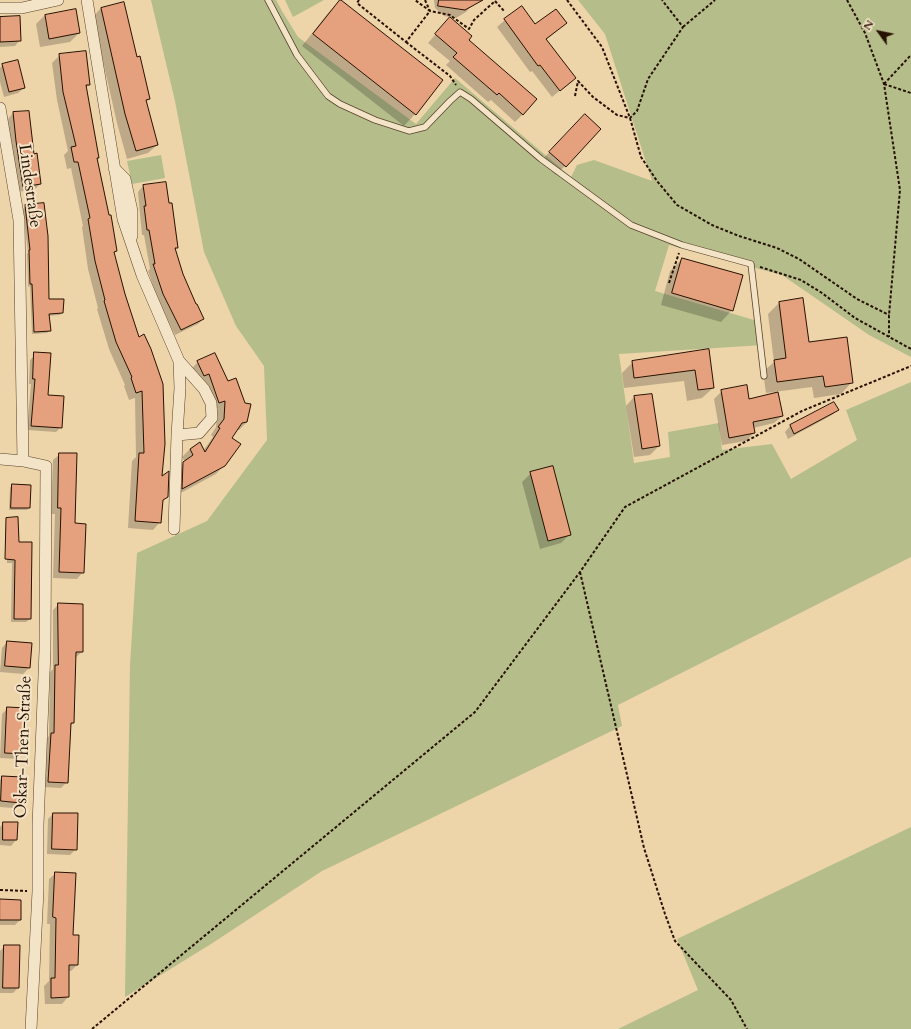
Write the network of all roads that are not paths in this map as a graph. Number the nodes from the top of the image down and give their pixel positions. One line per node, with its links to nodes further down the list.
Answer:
1 (58, 0): 4 (street)
2 (87, 0): 6 (street)
3 (268, 0): 7 (lane)
4 (0, 8)
5 (0, 108): 10 (street, Lindestraße)
6 (179, 361): 8 (street); 8 (street)
7 (764, 376)
8 (177, 435): 11 (street)
9 (0, 459): 10 (street)
10 (23, 461): 12 (street, Oskar-Then-Straße)
11 (174, 529)
12 (31, 1029)

